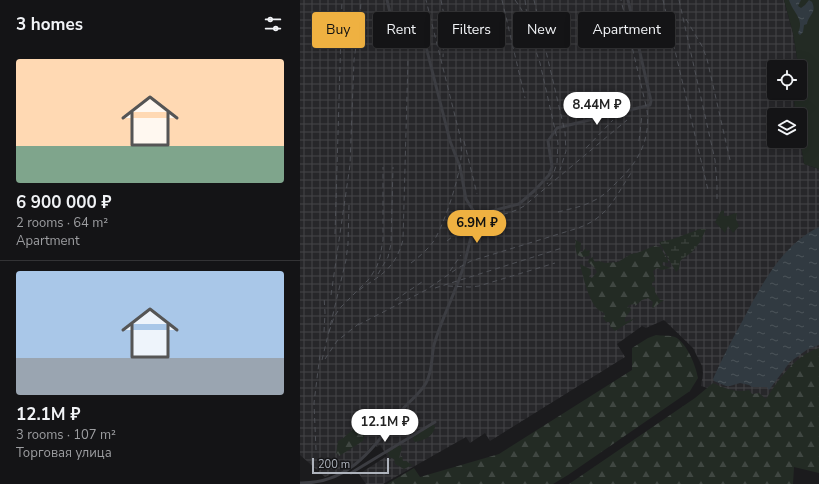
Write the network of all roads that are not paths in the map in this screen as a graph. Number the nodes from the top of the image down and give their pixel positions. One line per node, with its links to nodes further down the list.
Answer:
1 (387, 0): 3 (street)
2 (628, 0): 5 (street)
3 (390, 12)
4 (426, 48): 5 (street)
5 (476, 215): 7 (street)
6 (434, 422): 7 (street)
7 (343, 476): 8 (street)
8 (300, 483)

